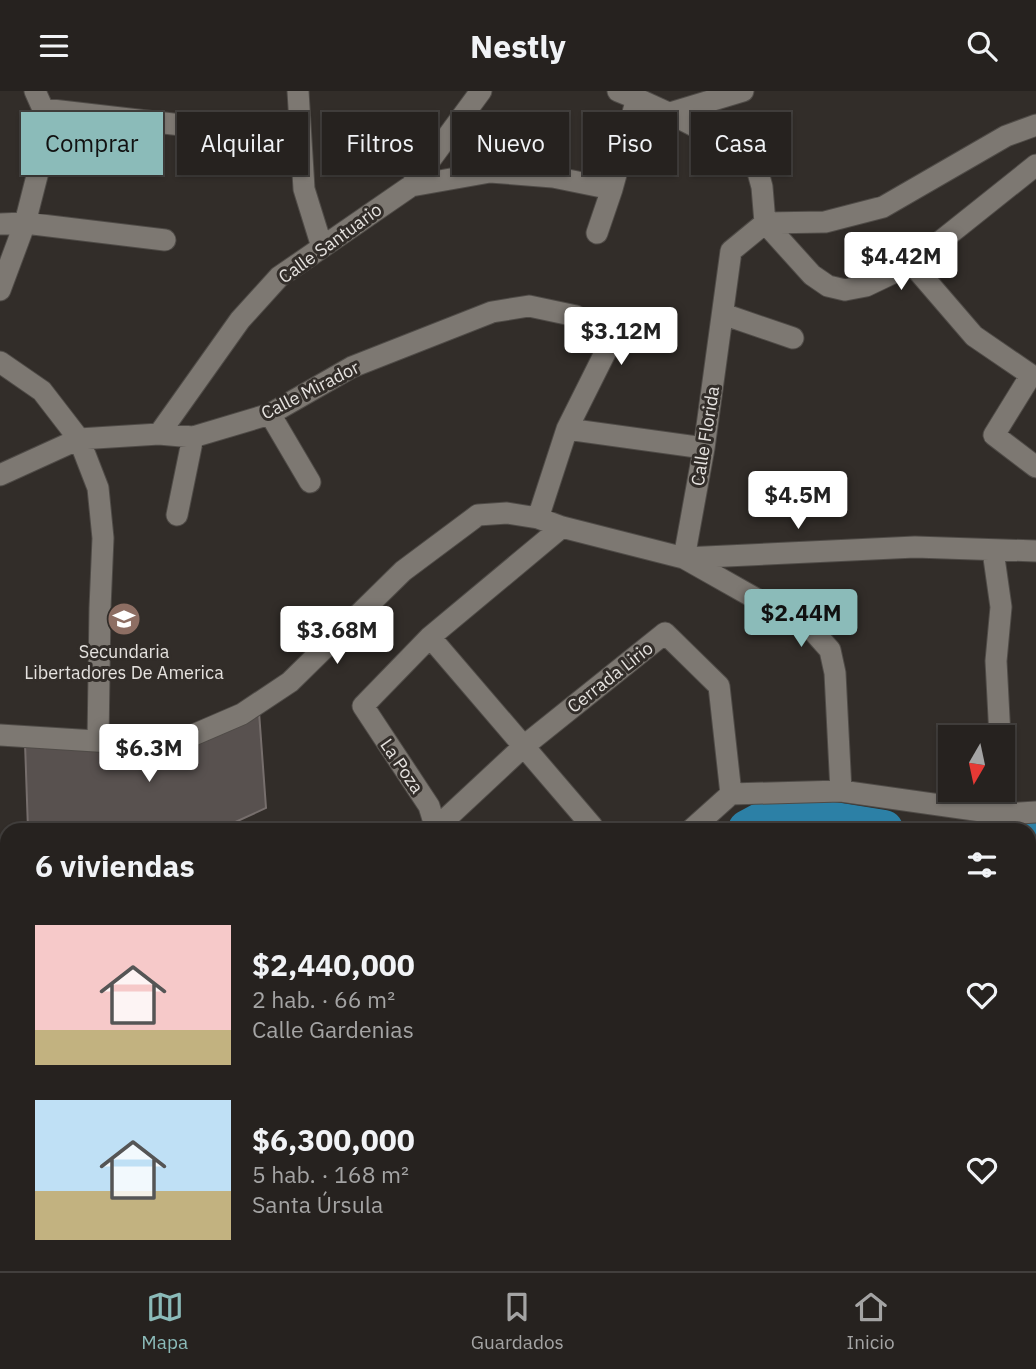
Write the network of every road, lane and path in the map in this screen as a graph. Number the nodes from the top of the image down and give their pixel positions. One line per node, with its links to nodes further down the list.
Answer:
1 (298, 91): 19 (street)
2 (481, 91): 12 (street, Calle Santuario)
3 (743, 91): 7 (street)
4 (627, 95): 6 (street); 13 (street)
5 (39, 100): 9 (street); 14 (street)
6 (668, 112)
7 (673, 112)
8 (677, 116): 15 (street)
9 (177, 124)
10 (1036, 125): 15 (street)
11 (1036, 165): 20 (street)
12 (411, 186): 13 (street); 19 (street, Calle Santuario)
13 (612, 189): 17 (street)
14 (25, 223): 16 (street); 18 (street); 21 (street)
15 (765, 223): 20 (street); 22 (street, Calle Florida)
16 (0, 224)
17 (597, 233)
18 (165, 240)
19 (322, 247): 30 (street, Calle Santuario)
20 (912, 264): 34 (street)
21 (0, 290)
22 (723, 314): 24 (street); 33 (street, Calle Florida)
23 (628, 321): 25 (street)
24 (793, 338)
25 (611, 341): 27 (street); 28 (street, Calle Mirador); 29 (street)
26 (0, 362): 32 (street)
27 (594, 376)
28 (270, 414): 31 (street, Calle Mirador); 36 (street)
29 (566, 429): 33 (street); 38 (street)
30 (159, 434): 31 (street, Calle Mirador); 32 (street, Calle Mirador)
31 (193, 437): 37 (street)
32 (79, 439): 35 (street, Calle Mirador); 46 (street)
33 (704, 448): 42 (street, Calle Florida)
34 (1036, 467)
35 (0, 475)
36 (310, 482)
37 (177, 516)
38 (538, 518): 39 (street); 46 (street)
39 (562, 527): 42 (street); 43 (street)
40 (993, 551): 41 (street); 42 (street); 44 (street)
41 (1036, 551)
42 (684, 558): 48 (street)
43 (430, 637): 47 (street); 53 (street, La Poza)
44 (999, 725)
45 (0, 735): 46 (street)
46 (98, 741)
47 (524, 746): 49 (street, Cerrada Lirio); 54 (street, Cerrada Lirio); 55 (street)
48 (841, 791): 49 (street); 52 (street)
49 (731, 794): 56 (street)
50 (1003, 802): 52 (street)
51 (1036, 812): 52 (street)
52 (1003, 814)
53 (433, 823)
54 (441, 823)
55 (589, 823)
56 (699, 823)

